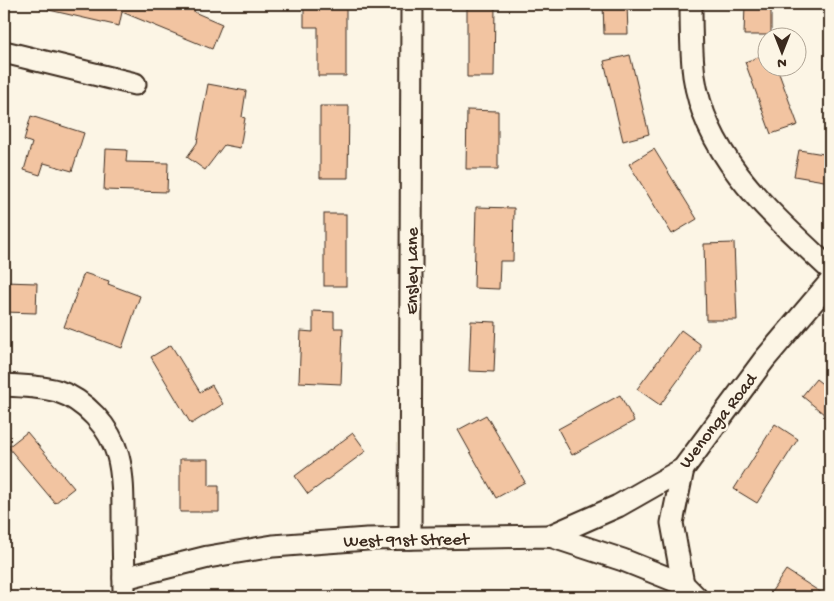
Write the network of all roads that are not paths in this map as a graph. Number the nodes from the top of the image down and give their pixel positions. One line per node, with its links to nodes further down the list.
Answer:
1 (412, 4): 10 (street, Ensley Lane)
2 (691, 4): 5 (street)
3 (4, 52): 4 (street)
4 (135, 84)
5 (830, 269)
6 (830, 282): 8 (street, Wenonga Road)
7 (4, 385): 11 (street)
8 (683, 469): 9 (street, Wenonga Road); 12 (street)
9 (550, 536): 10 (street, West 91st Street); 12 (street, West 91st Street)
10 (410, 538): 11 (street, West 91st Street)
11 (124, 588)
12 (690, 591)

